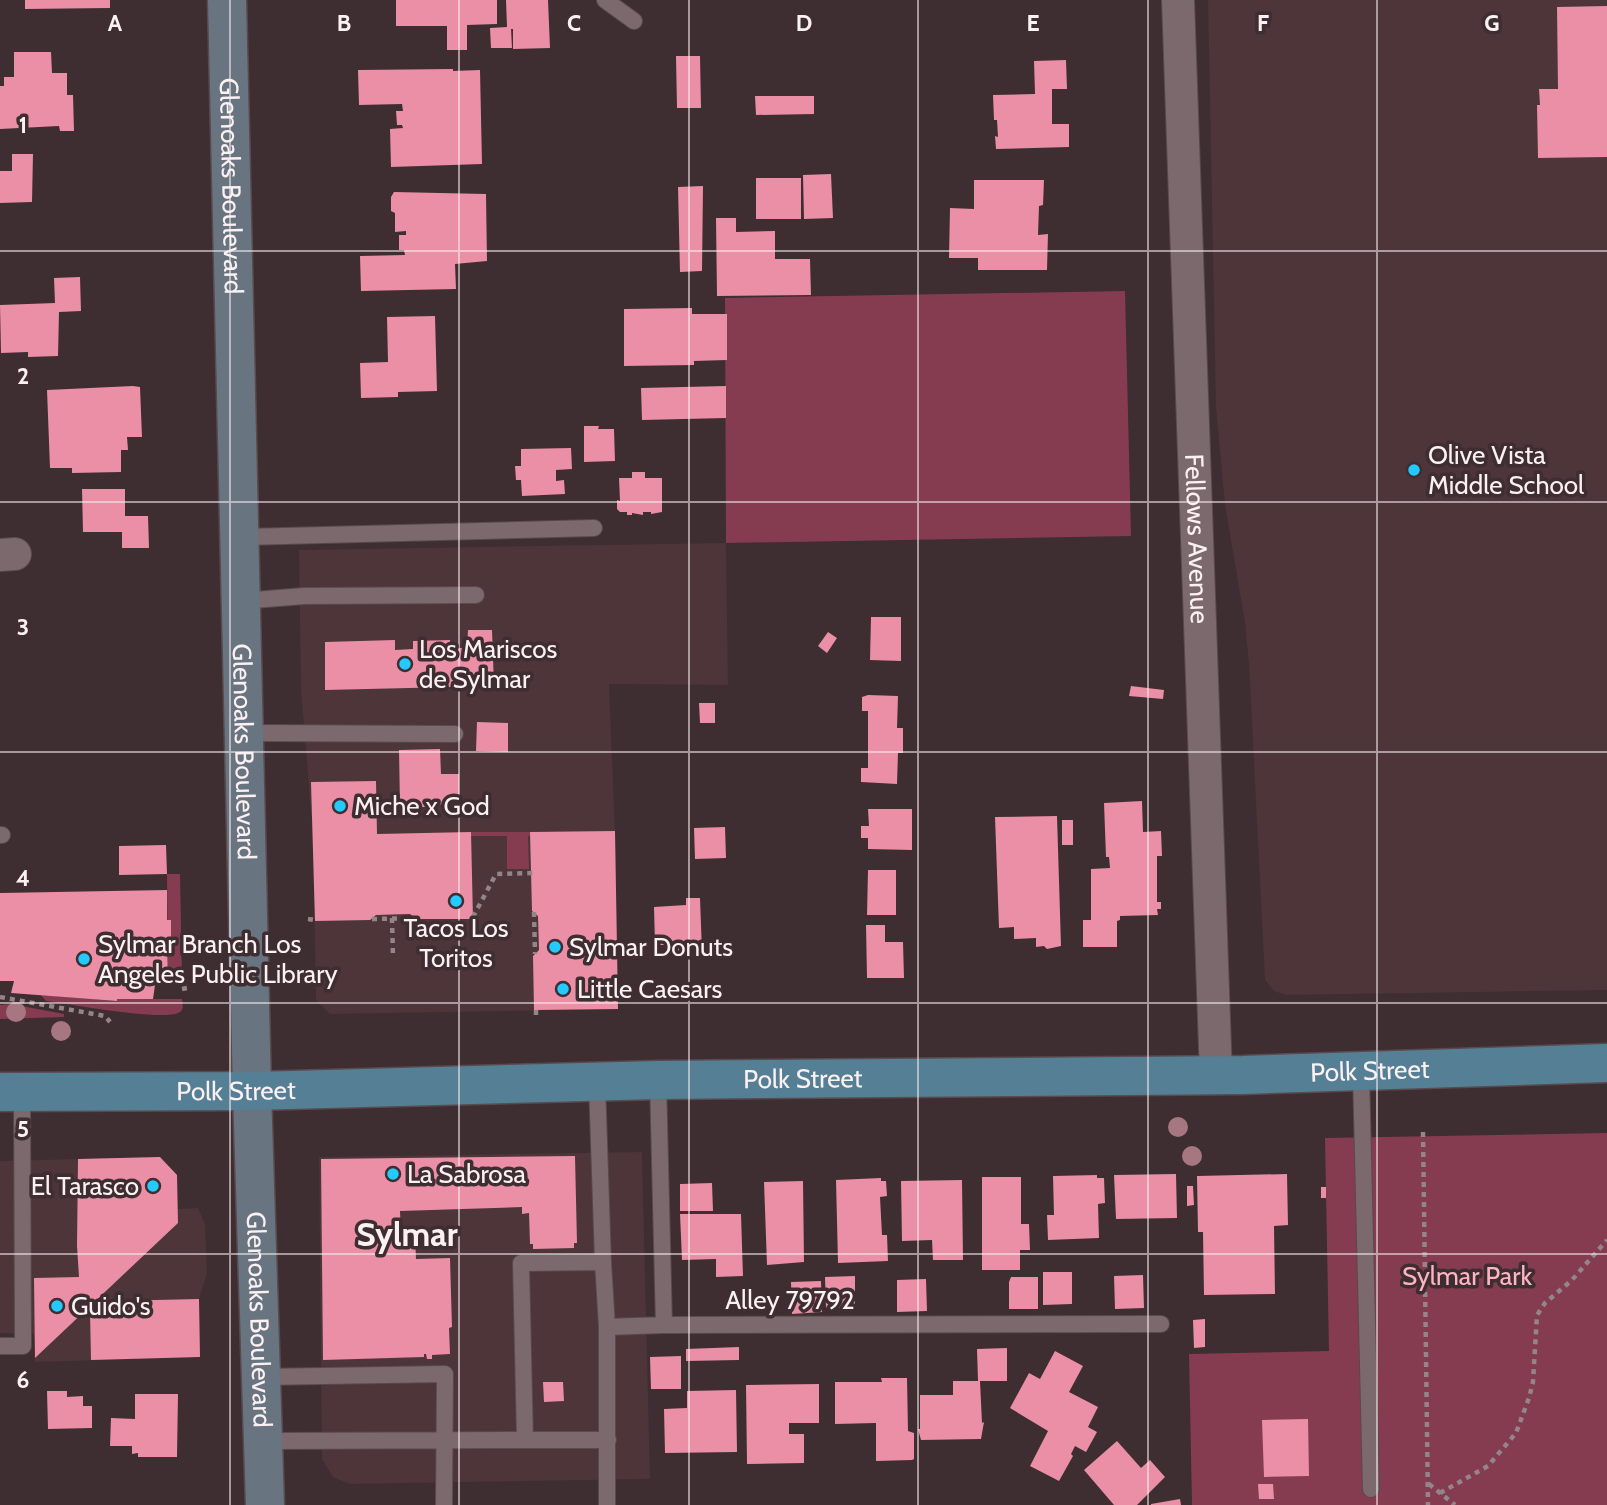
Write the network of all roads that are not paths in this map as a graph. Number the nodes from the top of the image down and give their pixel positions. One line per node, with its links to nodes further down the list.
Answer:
1 (227, 0): 6 (main road, Glenoaks Boulevard)
2 (605, 0): 4 (lane)
3 (1178, 0): 13 (street, Fellows Avenue)
4 (634, 21)
5 (594, 528): 6 (lane)
6 (241, 537): 8 (main road, Glenoaks Boulevard)
7 (476, 595): 8 (lane)
8 (242, 601): 9 (main road, Glenoaks Boulevard)
9 (245, 733): 10 (lane); 17 (main road, Glenoaks Boulevard)
10 (455, 734)
11 (1607, 1063): 12 (main road, Polk Street)
12 (1361, 1072): 13 (main road, Polk Street); 28 (lane)
13 (1216, 1076): 14 (main road, Polk Street)
14 (658, 1080): 15 (main road, Polk Street); 20 (lane)
15 (597, 1083): 17 (main road, Polk Street); 18 (lane)
16 (11, 1091): 17 (main road, Polk Street); 22 (lane)
17 (252, 1091): 23 (main road, Glenoaks Boulevard)
18 (603, 1262): 21 (lane); 24 (lane)
19 (1161, 1324): 20 (lane, Alley 79792)
20 (664, 1325): 21 (lane, Alley 79792)
21 (607, 1327): 25 (lane)
22 (0, 1346)
23 (262, 1377): 26 (main road, Glenoaks Boulevard); 27 (lane)
24 (525, 1440): 25 (lane); 27 (lane)
25 (608, 1440): 31 (lane)
26 (264, 1441): 27 (lane); 29 (main road, Glenoaks Boulevard)
27 (444, 1442): 30 (lane)
28 (1371, 1489)
29 (265, 1505)
30 (444, 1505)
31 (607, 1505)

